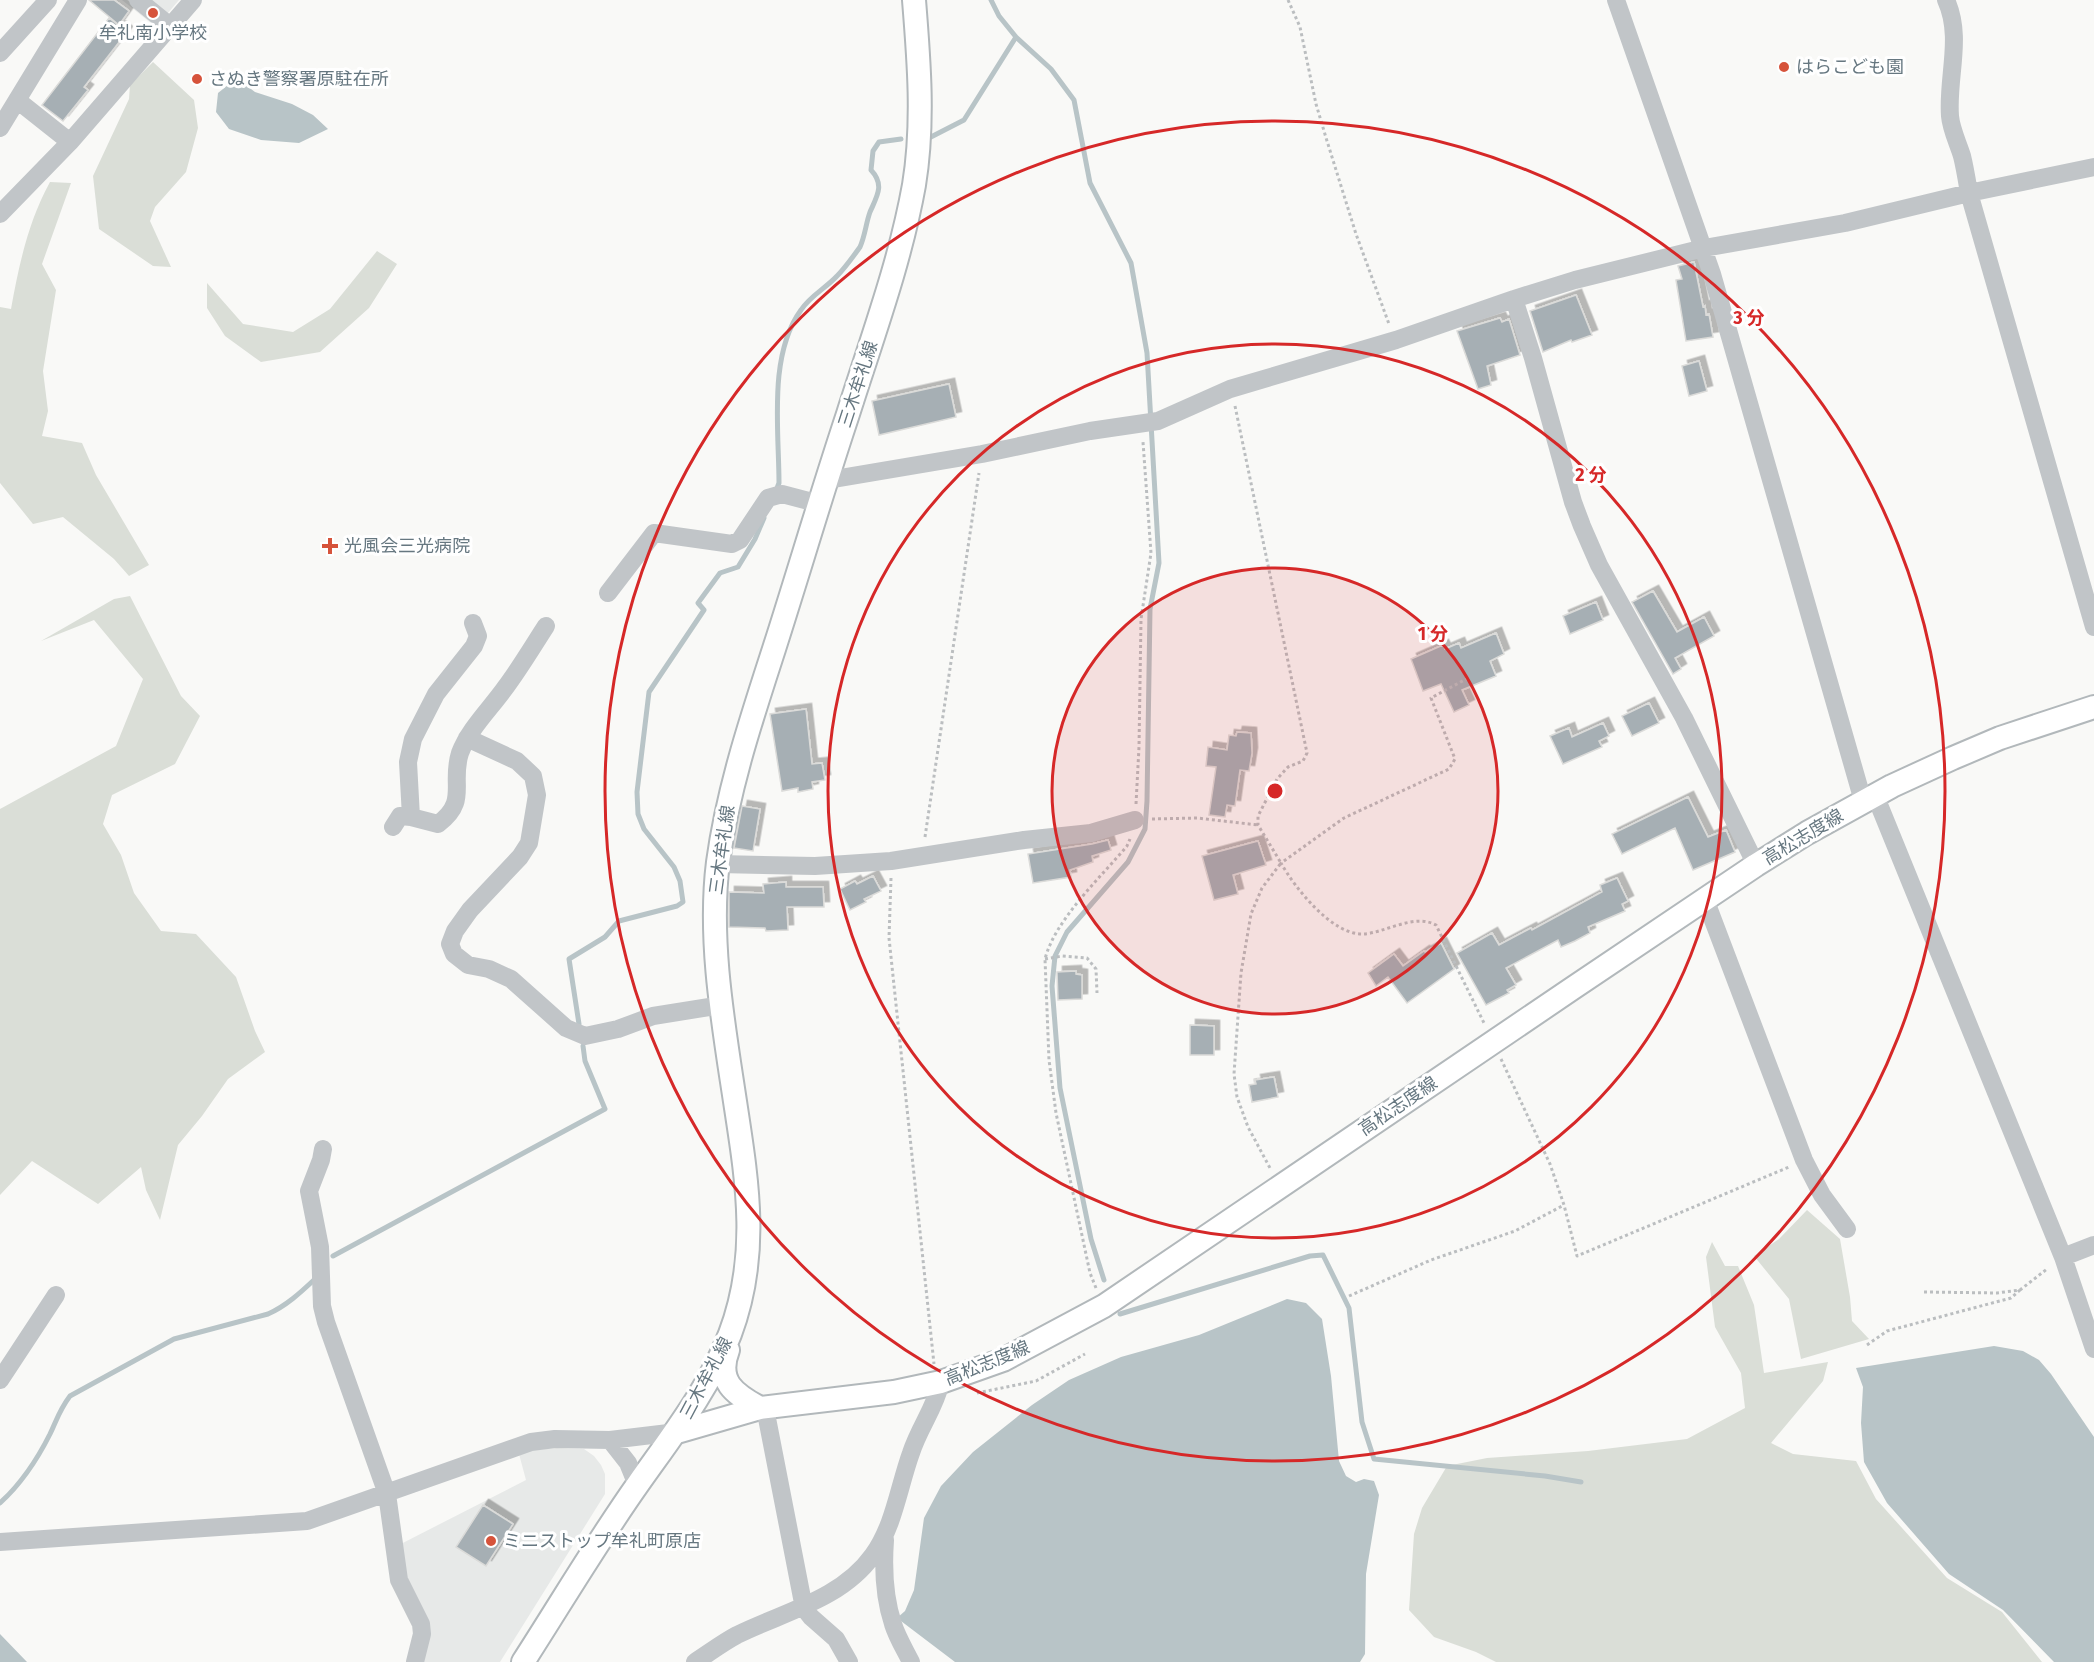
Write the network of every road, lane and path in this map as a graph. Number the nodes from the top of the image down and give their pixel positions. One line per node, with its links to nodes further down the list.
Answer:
1 (48, 0): 10 (street)
2 (78, 0): 11 (street)
3 (138, 0): 9 (street)
4 (193, 0): 9 (street)
5 (914, 0): 23 (main road, 三木牟礼線)
6 (1288, 0): 19 (path)
7 (1616, 0): 17 (street)
8 (1946, 0): 15 (street)
9 (170, 26): 13 (street)
10 (0, 53)
11 (17, 100): 12 (street); 13 (street)
12 (0, 126)
13 (70, 142): 16 (street)
14 (2094, 167): 15 (street)
15 (1970, 193): 17 (street); 28 (street)
16 (0, 214)
17 (1704, 248): 18 (street); 32 (street)
18 (1514, 299): 19 (street); 41 (street)
19 (1396, 340): 20 (street)
20 (1230, 389): 21 (street); 35 (path)
21 (1148, 423): 22 (street); 34 (path)
22 (982, 454): 23 (street); 37 (path)
23 (828, 480): 24 (main road, 三木牟礼線)
24 (820, 504): 25 (street); 40 (main road, 三木牟礼線)
25 (608, 593)
26 (472, 623): 33 (street)
27 (546, 626): 31 (street)
28 (2094, 627)
29 (1468, 678): 39 (path)
30 (2094, 706): 32 (main road, 高松志度線)
31 (467, 738): 33 (street); 45 (street)
32 (1869, 798): 41 (main road, 高松志度線); 53 (street)
33 (411, 817): 36 (street)
34 (1142, 820): 35 (path); 37 (street); 43 (path)
35 (1258, 825): 39 (path)
36 (393, 827)
37 (922, 857): 38 (street)
38 (891, 861): 40 (street); 64 (path)
39 (1281, 863): 46 (path); 49 (path)
40 (718, 864): 45 (main road, 三木牟礼線)
41 (1756, 865): 42 (main road, 高松志度線)
42 (1705, 899): 46 (main road, 高松志度線); 48 (street)
43 (1044, 959): 44 (path); 59 (path)
44 (1097, 993)
45 (722, 1005): 58 (main road, 三木牟礼線)
46 (1493, 1042): 49 (main road, 高松志度線); 50 (path)
47 (323, 1149): 70 (street)
48 (1804, 1160): 50 (path); 51 (street)
49 (1281, 1185): 59 (main road, 高松志度線)
50 (1564, 1205): 57 (path)
51 (1847, 1229)
52 (2094, 1245): 53 (street)
53 (2063, 1257): 54 (path); 61 (street)
54 (2020, 1290): 55 (path); 60 (path)
55 (1924, 1292)
56 (56, 1295): 63 (street)
57 (1349, 1296)
58 (739, 1302): 66 (main road); 67 (main road, 三木牟礼線)
59 (1104, 1306): 64 (main road, 高松志度線)
60 (1867, 1345)
61 (2094, 1349)
62 (1085, 1354): 65 (path)
63 (0, 1380)
64 (941, 1382): 66 (main road, 高松志度線); 71 (street)
65 (972, 1394)
66 (762, 1408): 67 (main road, 高松志度線); 73 (street)
67 (676, 1432): 68 (street); 69 (main road, 三木牟礼線)
68 (610, 1440): 69 (street); 70 (street)
69 (637, 1485): 75 (main road, 三木牟礼線)
70 (387, 1494): 72 (street); 74 (street)
71 (885, 1533): 73 (street); 78 (street)
72 (0, 1542)
73 (804, 1608): 76 (street); 77 (street)
74 (415, 1662)
75 (523, 1662)
76 (695, 1662)
77 (849, 1662)
78 (911, 1662)

